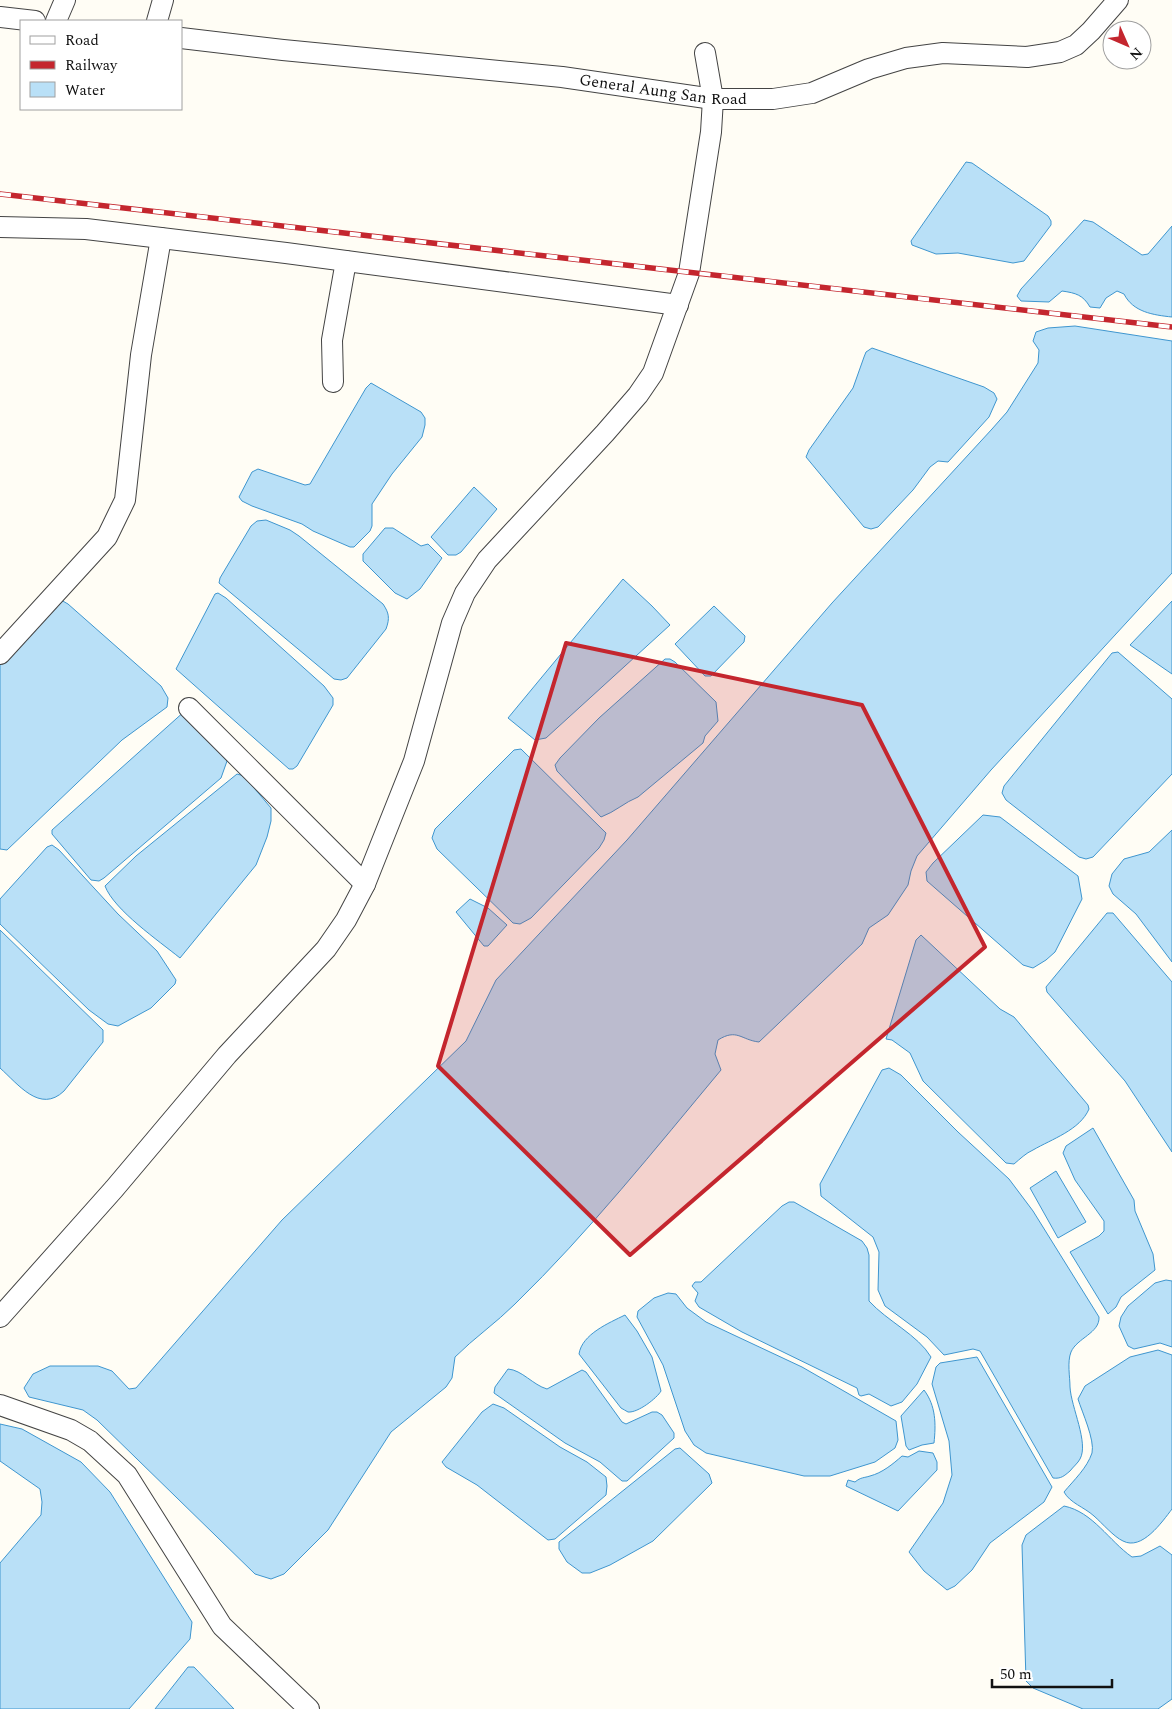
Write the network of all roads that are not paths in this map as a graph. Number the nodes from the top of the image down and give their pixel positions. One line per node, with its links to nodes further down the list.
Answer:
1 (65, 0): 6 (street)
2 (163, 0): 7 (street)
3 (1118, 0): 10 (street, General Aung San Road)
4 (0, 17): 5 (street)
5 (26, 20)
6 (56, 20)
7 (157, 20)
8 (182, 38): 10 (street, General Aung San Road)
9 (705, 54): 10 (street)
10 (713, 98): 14 (street)
11 (0, 227): 12 (street)
12 (160, 238): 13 (street); 16 (street)
13 (346, 261): 14 (street); 15 (street)
14 (678, 305): 18 (street)
15 (333, 382)
16 (0, 654)
17 (189, 708): 18 (street)
18 (365, 884): 19 (street)
19 (0, 1317)
20 (0, 1405): 21 (street)
21 (309, 1709)

